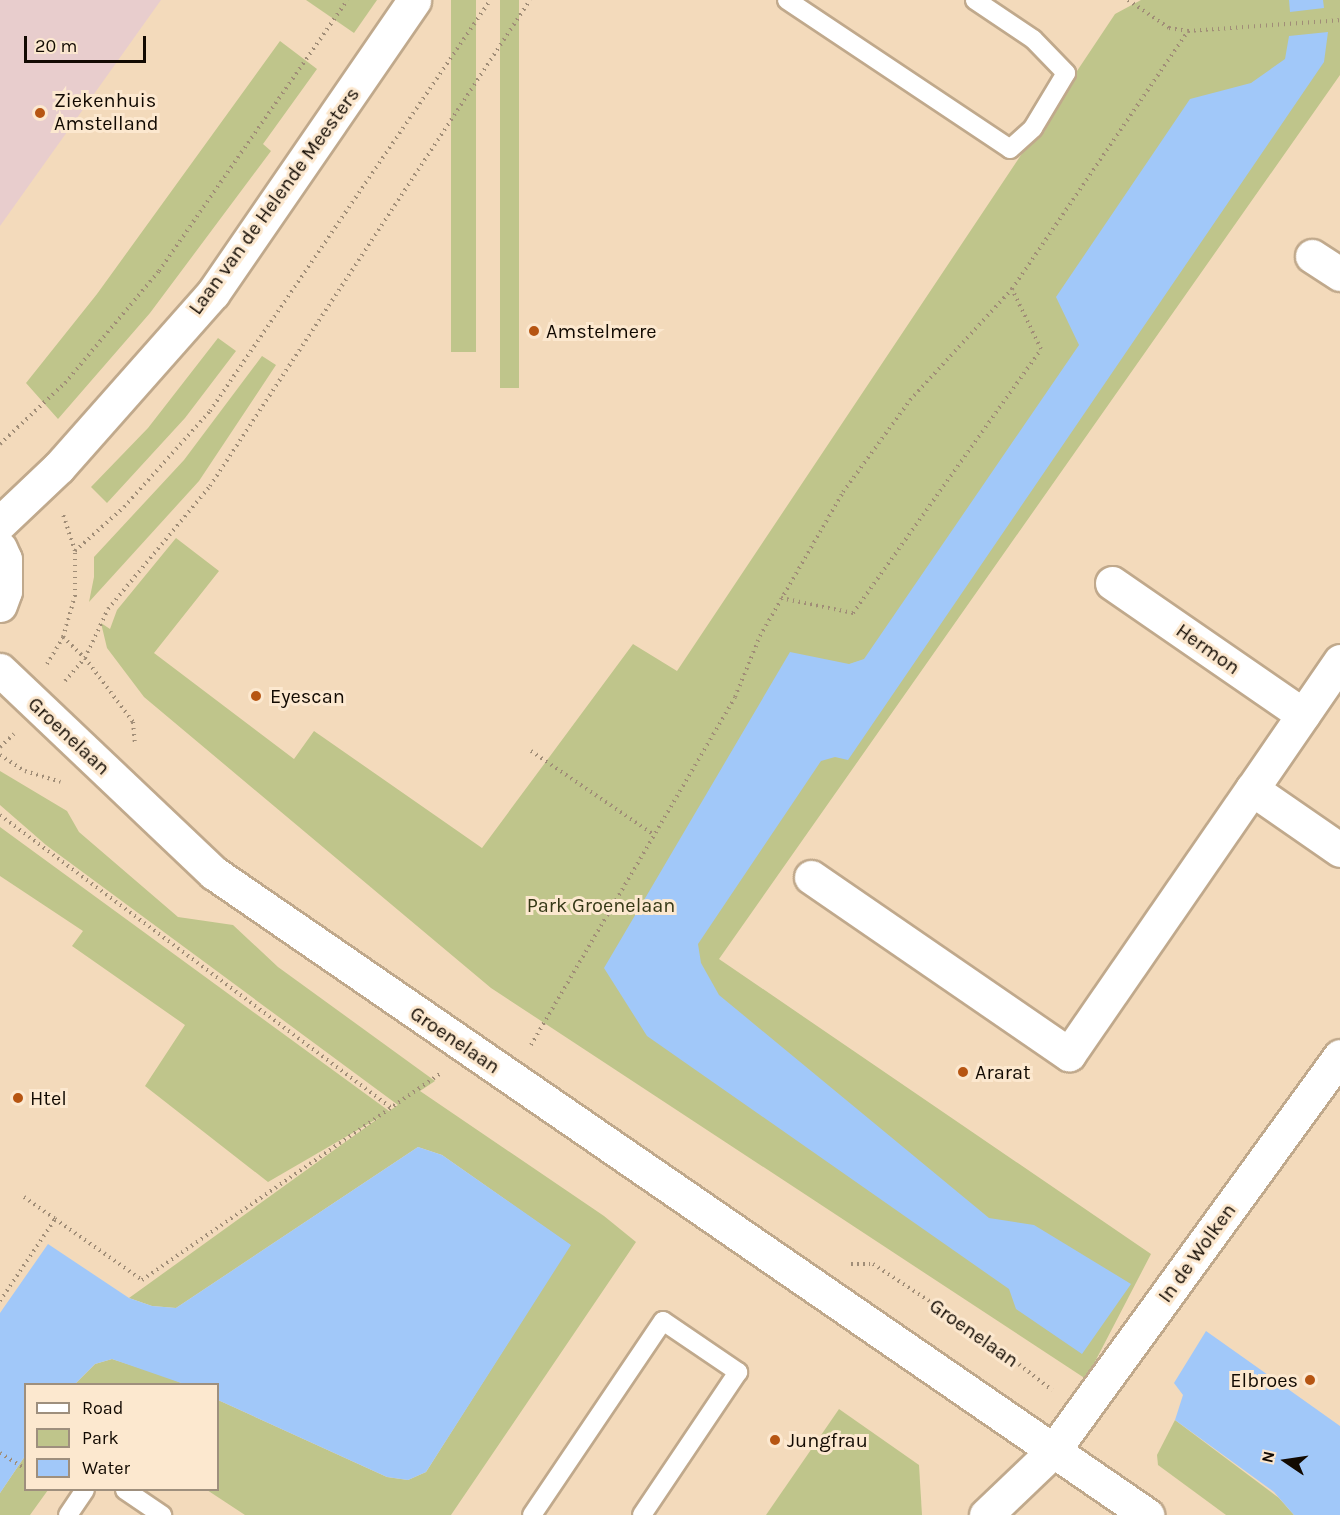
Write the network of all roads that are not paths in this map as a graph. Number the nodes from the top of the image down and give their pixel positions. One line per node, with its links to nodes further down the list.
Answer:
1 (414, 0): 6 (street, Laan van de Helende Meesters)
2 (787, 0): 3 (lane)
3 (975, 0)
4 (1312, 256): 5 (street)
5 (1340, 274)
6 (0, 523)
7 (0, 548): 9 (street)
8 (1112, 583): 12 (street, Hermon)
9 (0, 605)
10 (1340, 661): 12 (street)
11 (0, 670): 17 (street, Groenelaan)
12 (1303, 715): 13 (street)
13 (1252, 789): 14 (street); 15 (street)
14 (1340, 850)
15 (812, 877)
16 (1340, 1056): 17 (street, In de Wolken)
17 (1053, 1451): 24 (street, In de Wolken); 25 (street, Groenelaan)
18 (85, 1491): 20 (lane)
19 (126, 1491): 21 (lane)
20 (68, 1515)
21 (162, 1515)
22 (532, 1515): 23 (lane)
23 (642, 1515)
24 (986, 1515)
25 (1147, 1515)

